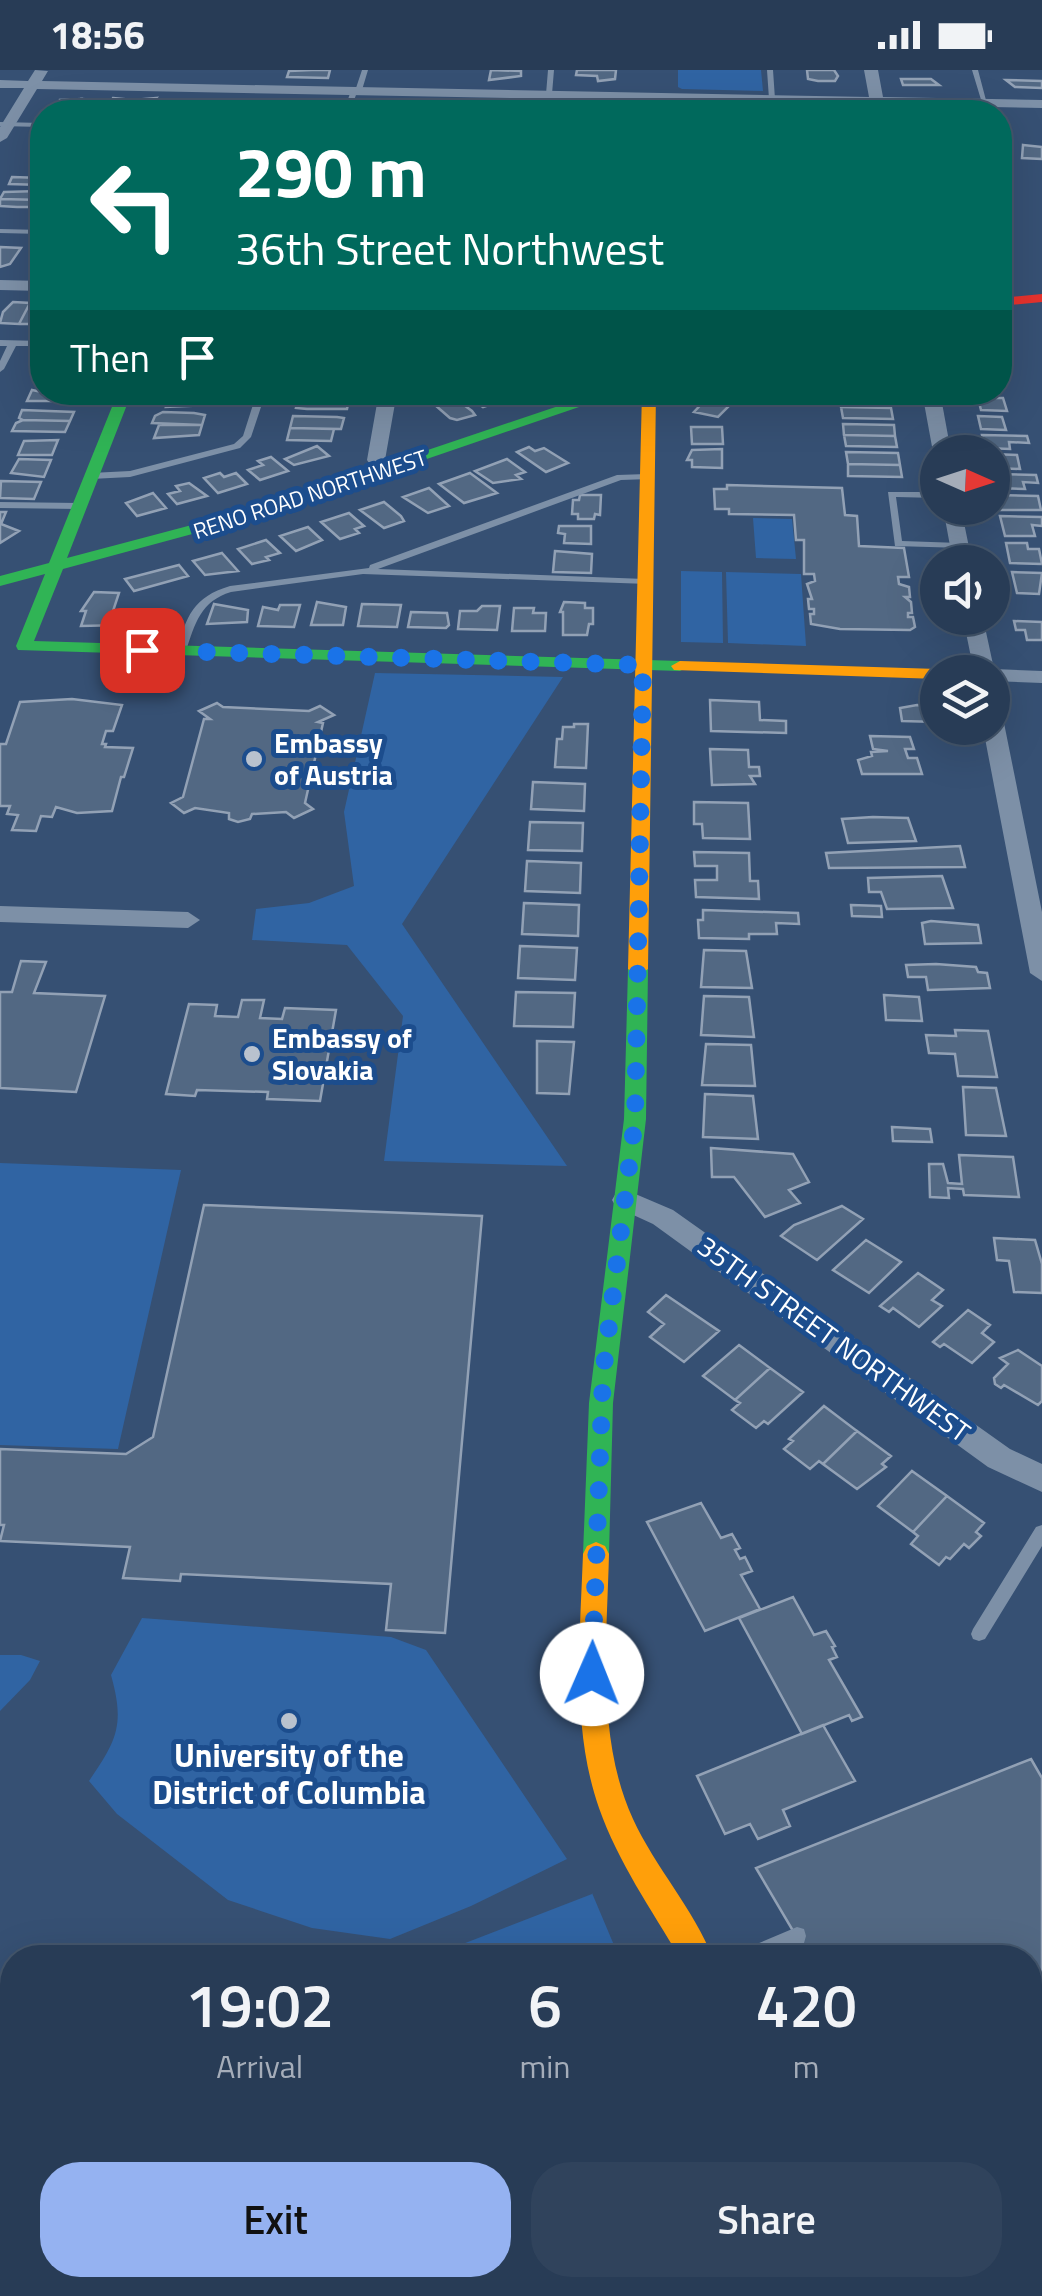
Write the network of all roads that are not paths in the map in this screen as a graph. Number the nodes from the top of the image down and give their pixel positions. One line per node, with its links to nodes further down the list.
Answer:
1 (42, 70): 10 (street)
2 (256, 70): 11 (street)
3 (365, 70): 12 (lane)
4 (456, 70): 13 (street)
5 (551, 70): 15 (lane)
6 (770, 70): 16 (lane)
7 (871, 70): 22 (street)
8 (975, 70): 23 (lane)
9 (0, 84): 10 (street)
10 (33, 84): 11 (street); 27 (street)
11 (249, 88): 12 (street); 17 (street)
12 (356, 90): 13 (street); 18 (lane)
13 (451, 92): 15 (street); 19 (street)
14 (655, 93): 15 (street); 16 (street); 20 (street)
15 (548, 94)
16 (772, 98): 21 (street)
17 (244, 100)
18 (352, 100)
19 (449, 100)
20 (655, 100)
21 (798, 100)
22 (877, 100)
23 (983, 100)
24 (1012, 103): 25 (street)
25 (1042, 104)
26 (30, 126): 27 (lane)
27 (3, 129)
28 (0, 231): 29 (lane)
29 (30, 232)
30 (0, 285): 31 (street)
31 (30, 286)
32 (1042, 298): 33 (street)
33 (1012, 301)
34 (0, 343): 35 (lane)
35 (13, 343): 36 (lane); 37 (lane)
36 (30, 344)
37 (0, 370)
38 (120, 405): 46 (street)
39 (258, 405): 46 (lane)
40 (386, 405): 45 (street)
41 (578, 405): 45 (street, RENO ROAD NORTHWEST)
42 (649, 405): 47 (street)
43 (933, 405): 44 (street)
44 (939, 435)
45 (383, 471): 52 (street, RENO ROAD NORTHWEST)
46 (92, 476): 50 (street)
47 (647, 478): 53 (lane); 55 (street)
48 (920, 495): 51 (lane)
49 (0, 505): 50 (lane)
50 (79, 506): 52 (street)
51 (920, 547)
52 (54, 568): 54 (street, RENO ROAD NORTHWEST); 56 (street)
53 (363, 571): 55 (lane); 57 (lane)
54 (0, 581)
55 (645, 582): 58 (street)
56 (12, 646): 57 (street)
57 (181, 651): 58 (street)
58 (643, 665): 59 (street); 66 (street)
59 (920, 673)
60 (1010, 676): 61 (street)
61 (1042, 677)
62 (997, 745): 65 (street)
63 (0, 914): 64 (street)
64 (188, 920)
65 (1042, 973)
66 (626, 1200): 67 (street, 35TH STREET NORTHWEST); 71 (street)
67 (1042, 1479)
68 (1042, 1532): 69 (lane)
69 (978, 1634)
70 (796, 1936): 72 (lane)
71 (691, 1945)
72 (776, 1945)

